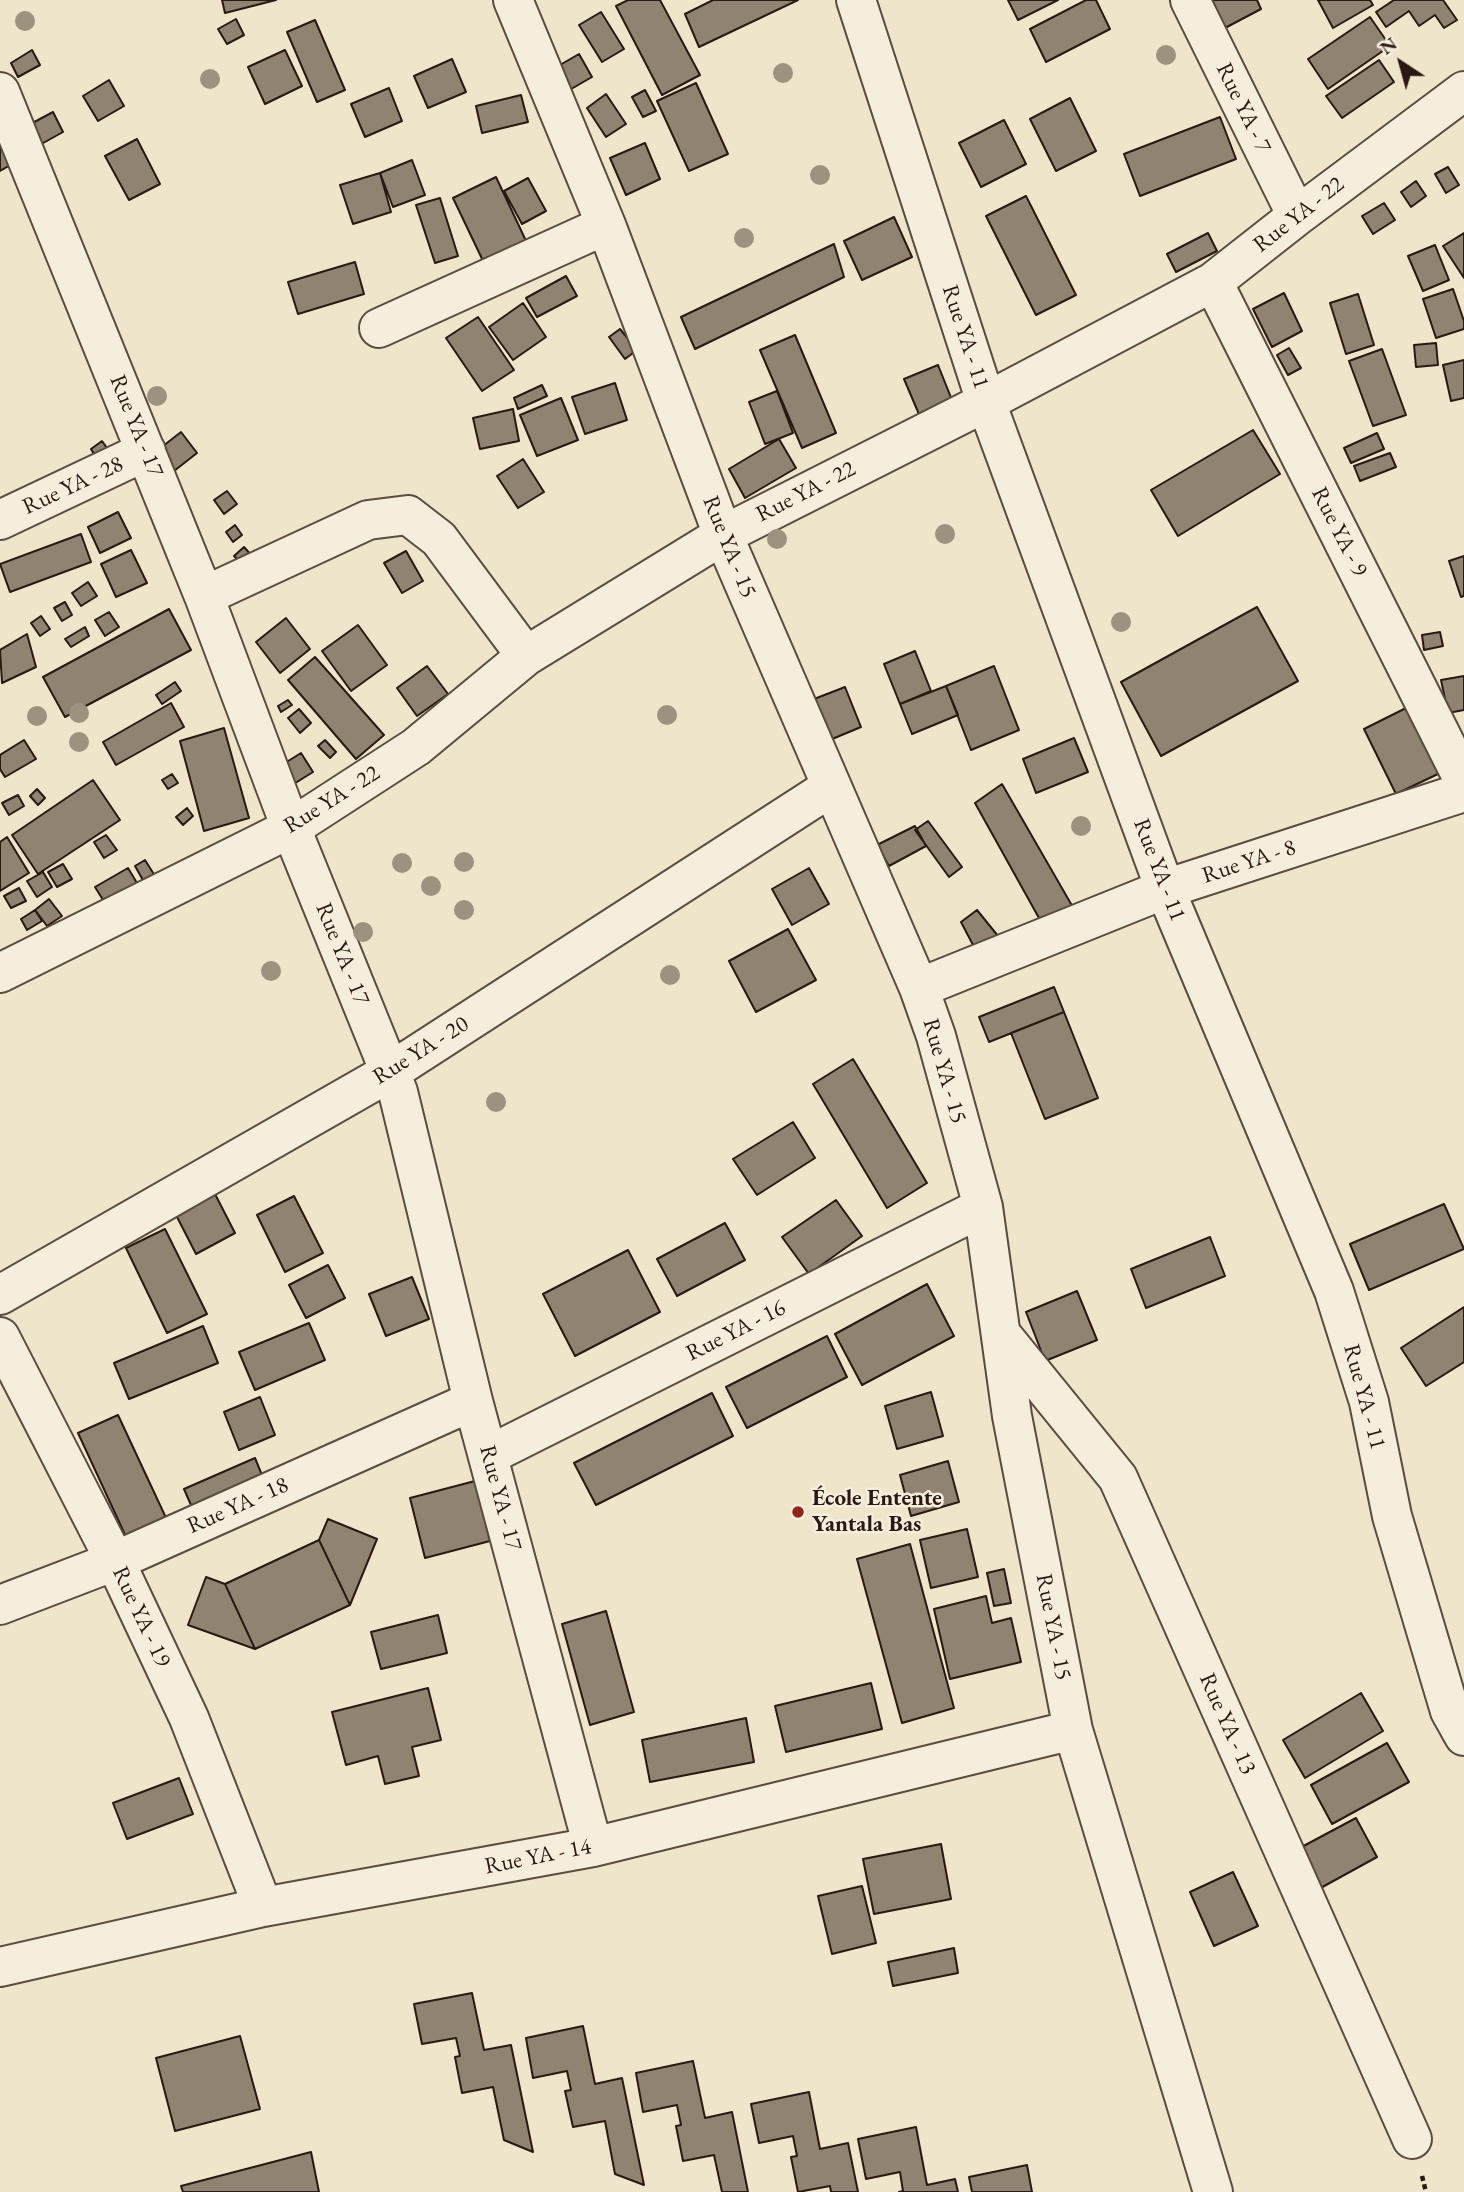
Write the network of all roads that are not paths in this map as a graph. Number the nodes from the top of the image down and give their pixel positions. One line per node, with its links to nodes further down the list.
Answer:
1 (513, 0): 7 (street, Rue YA - 15)
2 (856, 0): 10 (street, Rue YA - 11)
3 (1190, 0): 6 (street, Rue YA - 7)
4 (1464, 91): 6 (street, Rue YA - 22)
5 (0, 92): 11 (street, Rue YA - 17)
6 (1297, 216): 8 (street, Rue YA - 22)
7 (606, 225): 9 (street); 13 (street, Rue YA - 15)
8 (1213, 282): 10 (street, Rue YA - 22); 16 (street, Rue YA - 9)
9 (379, 328)
10 (986, 402): 13 (street, Rue YA - 22); 20 (street, Rue YA - 11)
11 (146, 451): 12 (street, Rue YA - 28); 14 (street, Rue YA - 17)
12 (0, 520)
13 (723, 535): 15 (street, Rue YA - 22); 17 (street, Rue YA - 15)
14 (204, 596): 15 (street); 19 (street, Rue YA - 17)
15 (526, 656): 19 (street, Rue YA - 22)
16 (1464, 781)
17 (831, 787): 22 (street, Rue YA - 15); 23 (street, Rue YA - 20)
18 (1464, 792): 20 (street, Rue YA - 8)
19 (291, 828): 21 (street, Rue YA - 22); 23 (street, Rue YA - 17)
20 (1166, 889): 22 (street, Rue YA - 8); 33 (street, Rue YA - 11)
21 (0, 973)
22 (919, 988): 24 (street, Rue YA - 15)
23 (390, 1072): 25 (street, Rue YA - 20); 28 (street, Rue YA - 17)
24 (983, 1207): 26 (street, Rue YA - 15); 29 (street, Rue YA - 16)
25 (0, 1295)
26 (1001, 1334): 32 (street, Rue YA - 15); 37 (street, Rue YA - 13)
27 (0, 1336): 30 (street, Rue YA - 19)
28 (473, 1401): 29 (street, Rue YA - 17); 30 (street, Rue YA - 18)
29 (489, 1455): 34 (street, Rue YA - 17)
30 (115, 1562): 31 (street, Rue YA - 18); 35 (street, Rue YA - 19)
31 (0, 1605)
32 (1073, 1730): 34 (street, Rue YA - 14); 38 (street, Rue YA - 15)
33 (1464, 1736)
34 (593, 1847): 35 (street, Rue YA - 14)
35 (263, 1907): 36 (street, Rue YA - 14)
36 (0, 1967)
37 (1412, 2139)
38 (1213, 2192)

